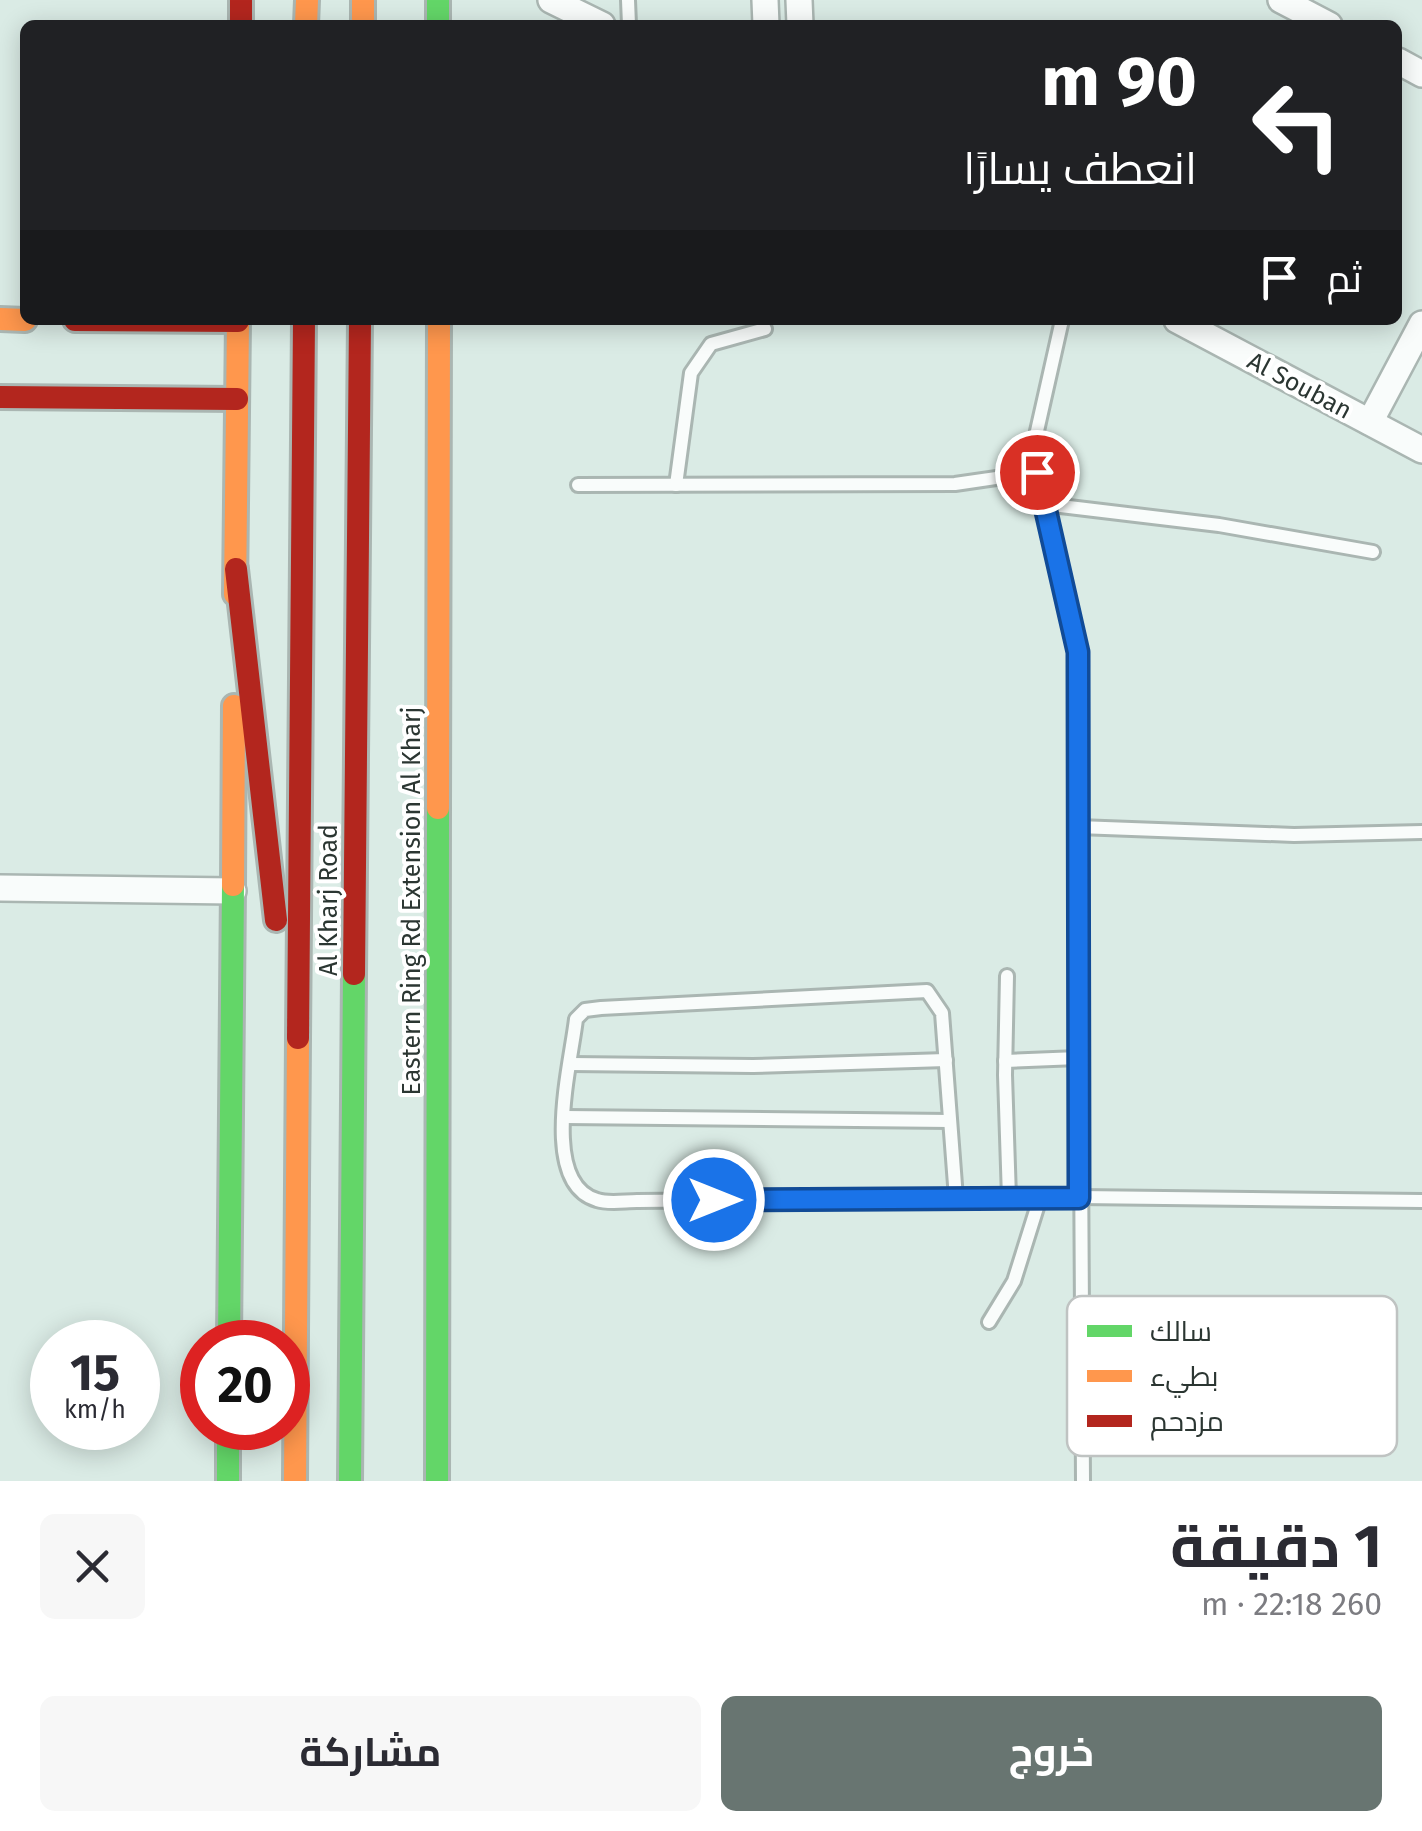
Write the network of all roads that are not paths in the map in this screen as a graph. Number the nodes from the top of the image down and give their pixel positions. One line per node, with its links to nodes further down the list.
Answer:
1 (550, 0): 3 (street)
2 (1281, 0): 4 (street)
3 (592, 20)
4 (1319, 20)
5 (1422, 324): 15 (street)
6 (238, 325): 14 (main road)
7 (304, 325): 33 (main road, Al Kharj Road)
8 (360, 325): 47 (main road, Al Kharj Road)
9 (438, 325): 48 (main road, Eastern Ring Rd Extension Al Kharj)
10 (1061, 325): 17 (lane)
11 (1186, 325): 15 (street, Al Souban)
12 (765, 328): 18 (lane)
13 (0, 396): 14 (main road)
14 (237, 399): 22 (main road)
15 (1370, 422): 16 (street, Al Souban)
16 (1421, 446)
17 (1037, 472): 18 (lane); 20 (lane)
18 (676, 485): 19 (lane)
19 (578, 486)
20 (1044, 504): 21 (lane); 23 (lane)
21 (1373, 552)
22 (236, 569): 26 (main road); 33 (main road)
23 (1078, 827): 24 (lane); 28 (lane)
24 (1422, 832)
25 (0, 888): 26 (street)
26 (233, 890): 41 (main road)
27 (1006, 976): 30 (lane)
28 (1078, 1058): 30 (lane); 38 (lane)
29 (946, 1060): 31 (lane); 31 (lane); 34 (lane)
30 (1005, 1061): 36 (lane)
31 (571, 1064): 32 (lane)
32 (565, 1117): 34 (lane); 35 (lane)
33 (299, 1120): 46 (main road, Al Kharj Road)
34 (950, 1121): 35 (lane)
35 (956, 1198): 36 (lane)
36 (1010, 1198): 37 (lane)
37 (1040, 1198): 38 (lane); 42 (lane)
38 (1079, 1198): 39 (lane); 40 (lane)
39 (1422, 1202)
40 (1081, 1296)
41 (229, 1320)
42 (990, 1322)
43 (228, 1450): 45 (main road)
44 (1084, 1456): 49 (lane)
45 (228, 1481)
46 (296, 1481)
47 (350, 1481)
48 (436, 1481)
49 (1084, 1481)

